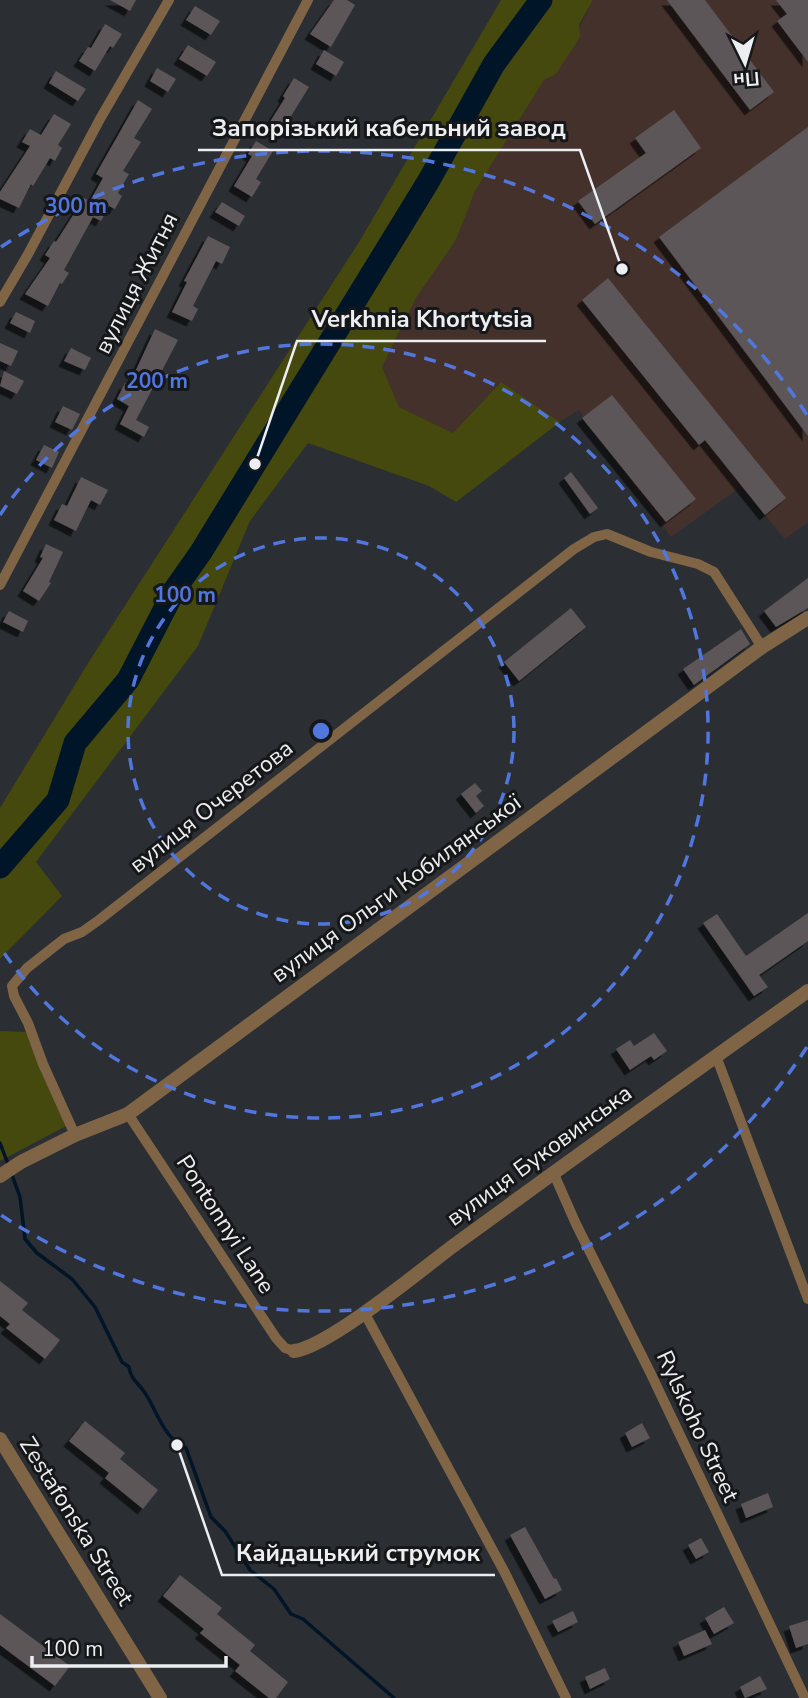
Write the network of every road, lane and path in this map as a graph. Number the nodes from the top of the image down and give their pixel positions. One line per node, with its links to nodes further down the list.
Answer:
1 (169, 0): 3 (street)
2 (308, 0): 4 (street, вулиця Житня)
3 (0, 302)
4 (0, 585)
5 (808, 618): 6 (street, вулиця Ольги Кобилянської)
6 (762, 647): 9 (street, вулиця Ольги Кобилянської); 10 (street, вулиця Очеретова)
7 (808, 990): 8 (street, вулиця Буковинська)
8 (716, 1056): 11 (street, вулиця Буковинська); 13 (street)
9 (128, 1114): 10 (street, вулиця Ольги Кобилянської); 15 (street, Pontonnyi Lane)
10 (75, 1135): 12 (street, вулиця Ольги Кобилянської)
11 (554, 1172): 14 (street, вулиця Буковинська); 19 (street, Rylskoho Street)
12 (0, 1176)
13 (808, 1299)
14 (364, 1311): 15 (street, вулиця Буковинська); 18 (street)
15 (294, 1351)
16 (0, 1439): 17 (street, Zestafonska Street)
17 (160, 1698)
18 (566, 1698)
19 (805, 1698)

